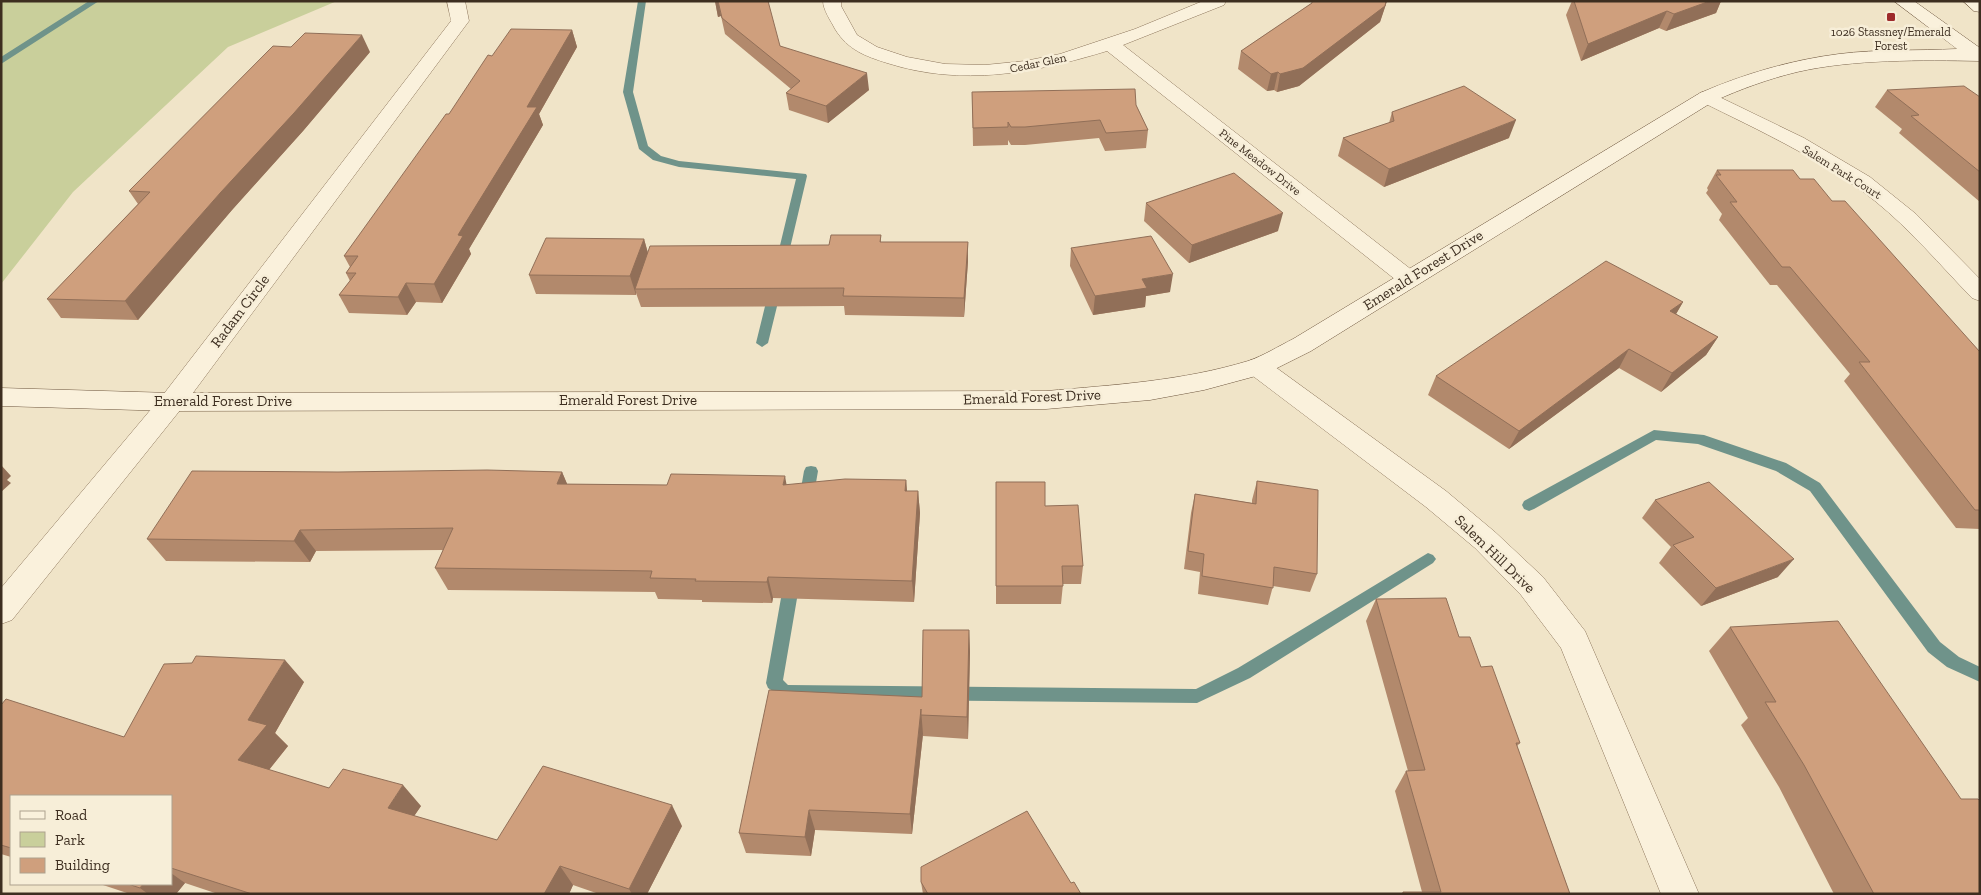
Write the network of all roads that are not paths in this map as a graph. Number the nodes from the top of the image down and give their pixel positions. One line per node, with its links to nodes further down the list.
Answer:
1 (456, 1): 14 (street, Radam Circle)
2 (832, 1): 7 (street, Cedar Glen)
3 (1218, 1): 7 (street, Cedar Glen)
4 (1902, 1): 8 (street)
5 (1971, 1): 6 (street)
6 (1980, 7)
7 (1111, 45): 10 (street, Pine Meadow Drive)
8 (1978, 55): 9 (street, Emerald Forest Drive)
9 (1707, 97): 10 (street, Emerald Forest Drive); 11 (street, Salem Park Court)
10 (1409, 279): 12 (street, Emerald Forest Drive)
11 (1980, 293)
12 (1258, 367): 14 (street, Emerald Forest Drive); 16 (street, Salem Hill Drive)
13 (1, 397): 14 (street, Emerald Forest Drive)
14 (172, 402): 15 (street, Radam Circle)
15 (1, 611)
16 (1680, 894)

